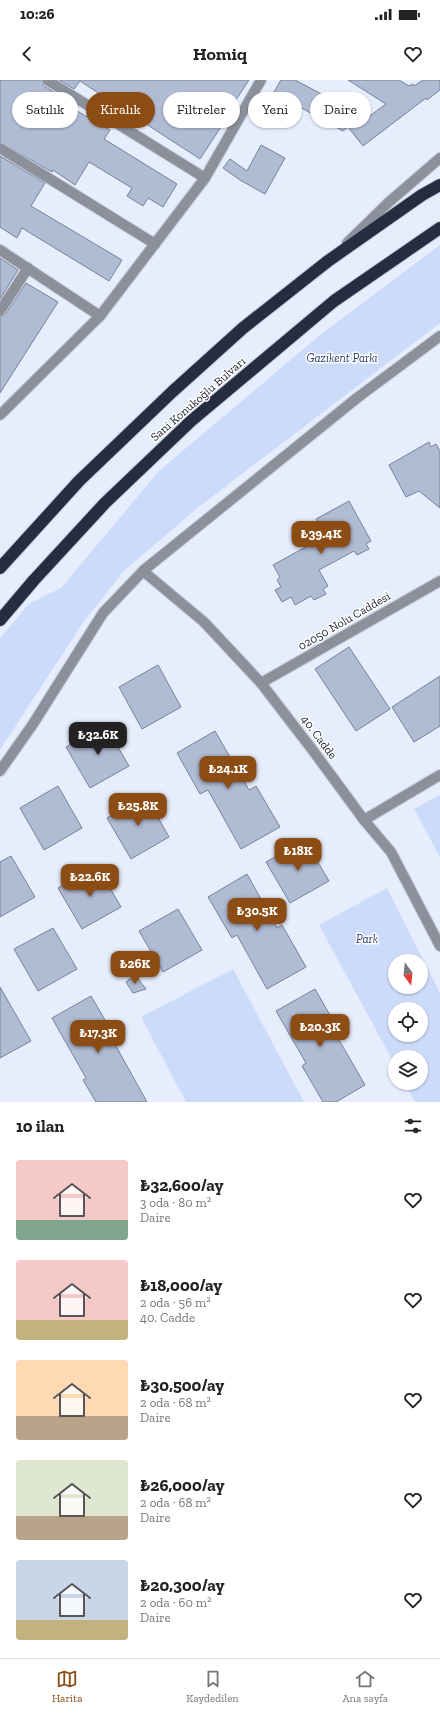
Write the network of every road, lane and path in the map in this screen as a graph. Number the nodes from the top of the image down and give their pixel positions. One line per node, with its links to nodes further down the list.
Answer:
1 (47, 80): 5 (street)
2 (261, 80): 5 (street)
3 (0, 148): 10 (street)
4 (440, 158): 12 (street)
5 (205, 178): 10 (street)
6 (440, 180): 8 (highway)
7 (440, 185): 8 (highway, Sani Konukoğlu Bulvarı)
8 (422, 195): 12 (highway, Sani Konukoğlu Bulvarı)
9 (440, 228): 21 (highway, Sani Konukoğlu Bulvarı)
10 (155, 244): 15 (street)
11 (0, 250): 13 (street)
12 (328, 260): 18 (highway, Sani Konukoğlu Bulvarı)
13 (28, 268): 14 (street); 15 (street)
14 (0, 311)
15 (100, 316): 17 (street)
16 (440, 336): 19 (street)
17 (0, 415)
18 (0, 568)
19 (143, 571): 22 (street, 40. Cadde); 23 (street)
20 (440, 581): 22 (street, 02050 Nolu Caddesi)
21 (0, 620)
22 (261, 683): 25 (street, 40. Cadde)
23 (0, 770)
24 (440, 775): 25 (street)
25 (364, 820): 26 (street, 40. Cadde)
26 (440, 946)

